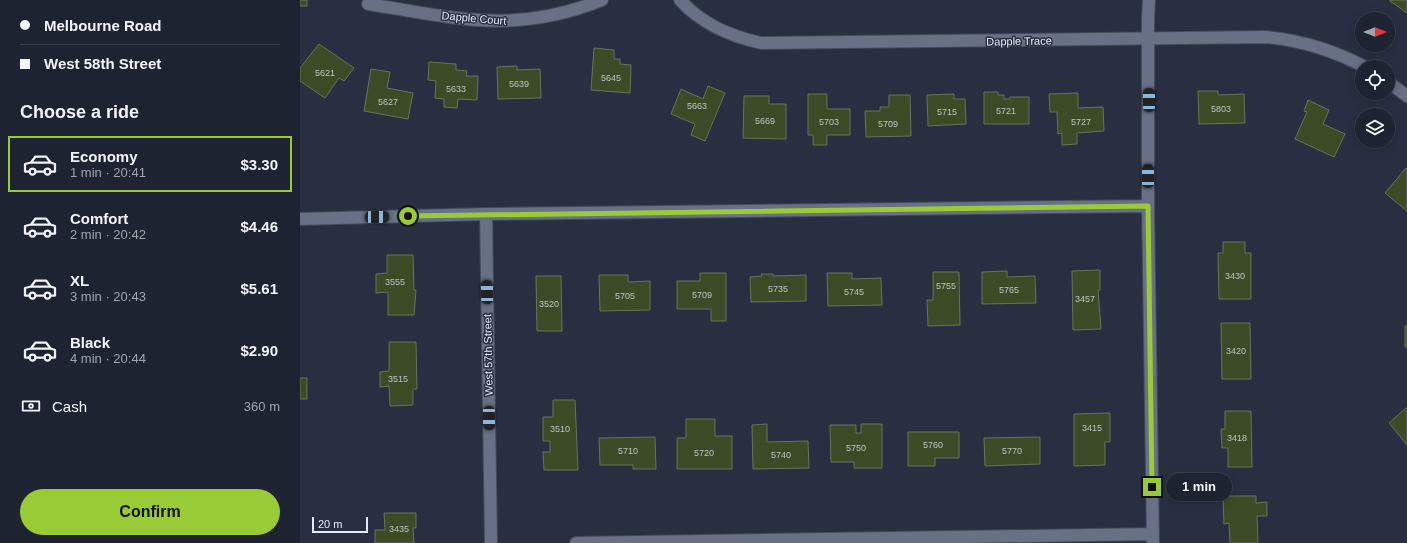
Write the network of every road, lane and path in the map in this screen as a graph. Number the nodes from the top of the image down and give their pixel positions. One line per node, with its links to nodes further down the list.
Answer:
1 (602, 0): 4 (street, Dapple Court)
2 (680, 0): 5 (street, Dapple Trace)
3 (1149, 0): 5 (street)
4 (368, 4)
5 (1149, 40): 6 (street, Dapple Trace); 9 (street)
6 (1355, 62)
7 (1395, 87): 8 (street)
8 (1407, 96)
9 (1148, 206): 10 (street); 12 (street)
10 (486, 214): 11 (street); 13 (street, West 57th Street)
11 (300, 219)
12 (1153, 539): 14 (street)
13 (491, 543)
14 (576, 543)

